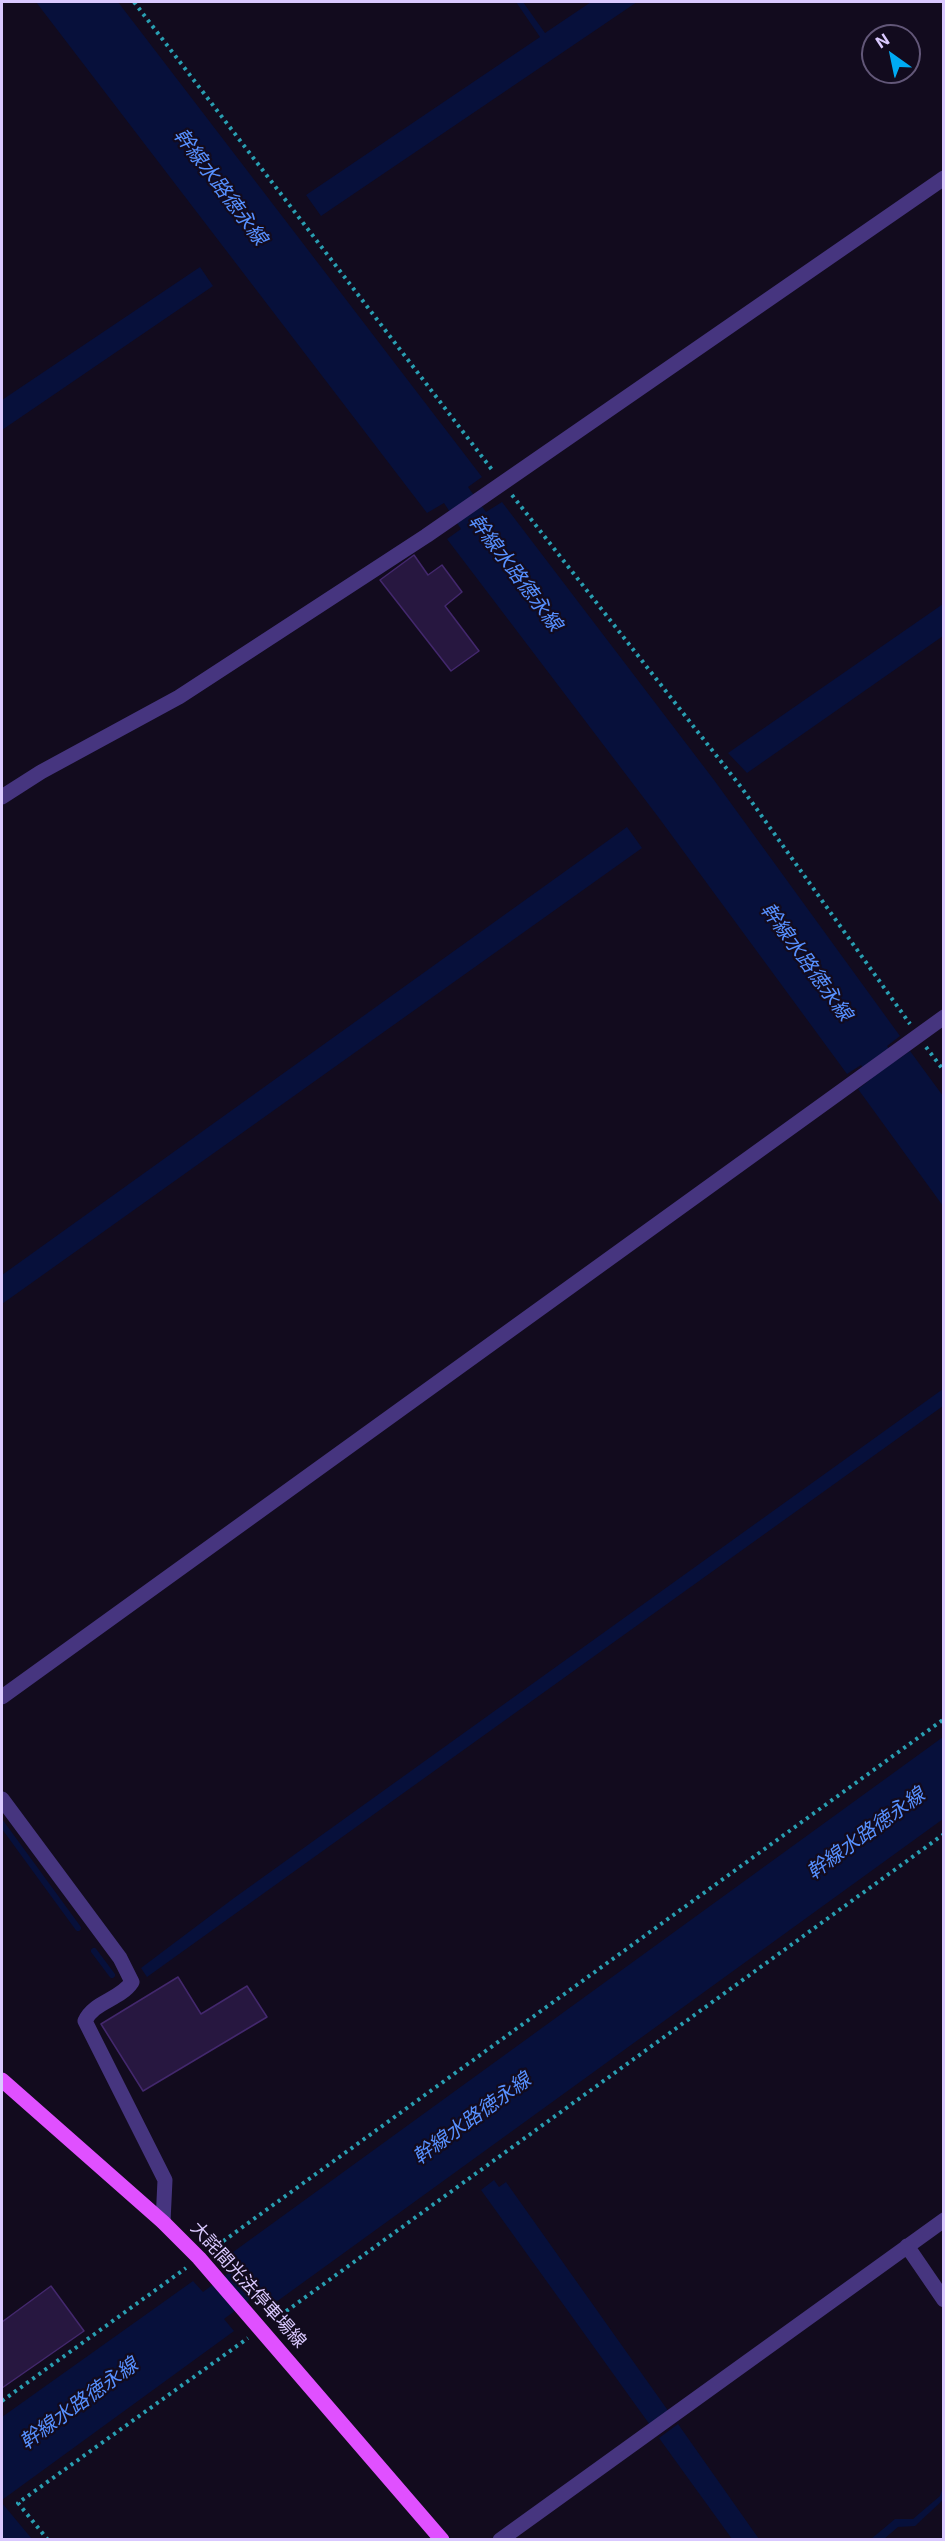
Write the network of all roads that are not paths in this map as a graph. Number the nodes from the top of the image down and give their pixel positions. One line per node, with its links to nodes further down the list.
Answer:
1 (944, 178): 2 (street)
2 (2, 797)
3 (944, 1017): 4 (street)
4 (2, 1697)
5 (2, 1799): 8 (street)
6 (2, 2080): 8 (main road, 大詫間光法停車場線)
7 (944, 2220): 9 (street)
8 (163, 2222): 11 (main road, 大詫間光法停車場線)
9 (907, 2246): 10 (street); 12 (street)
10 (944, 2300)
11 (442, 2540)
12 (500, 2540)

